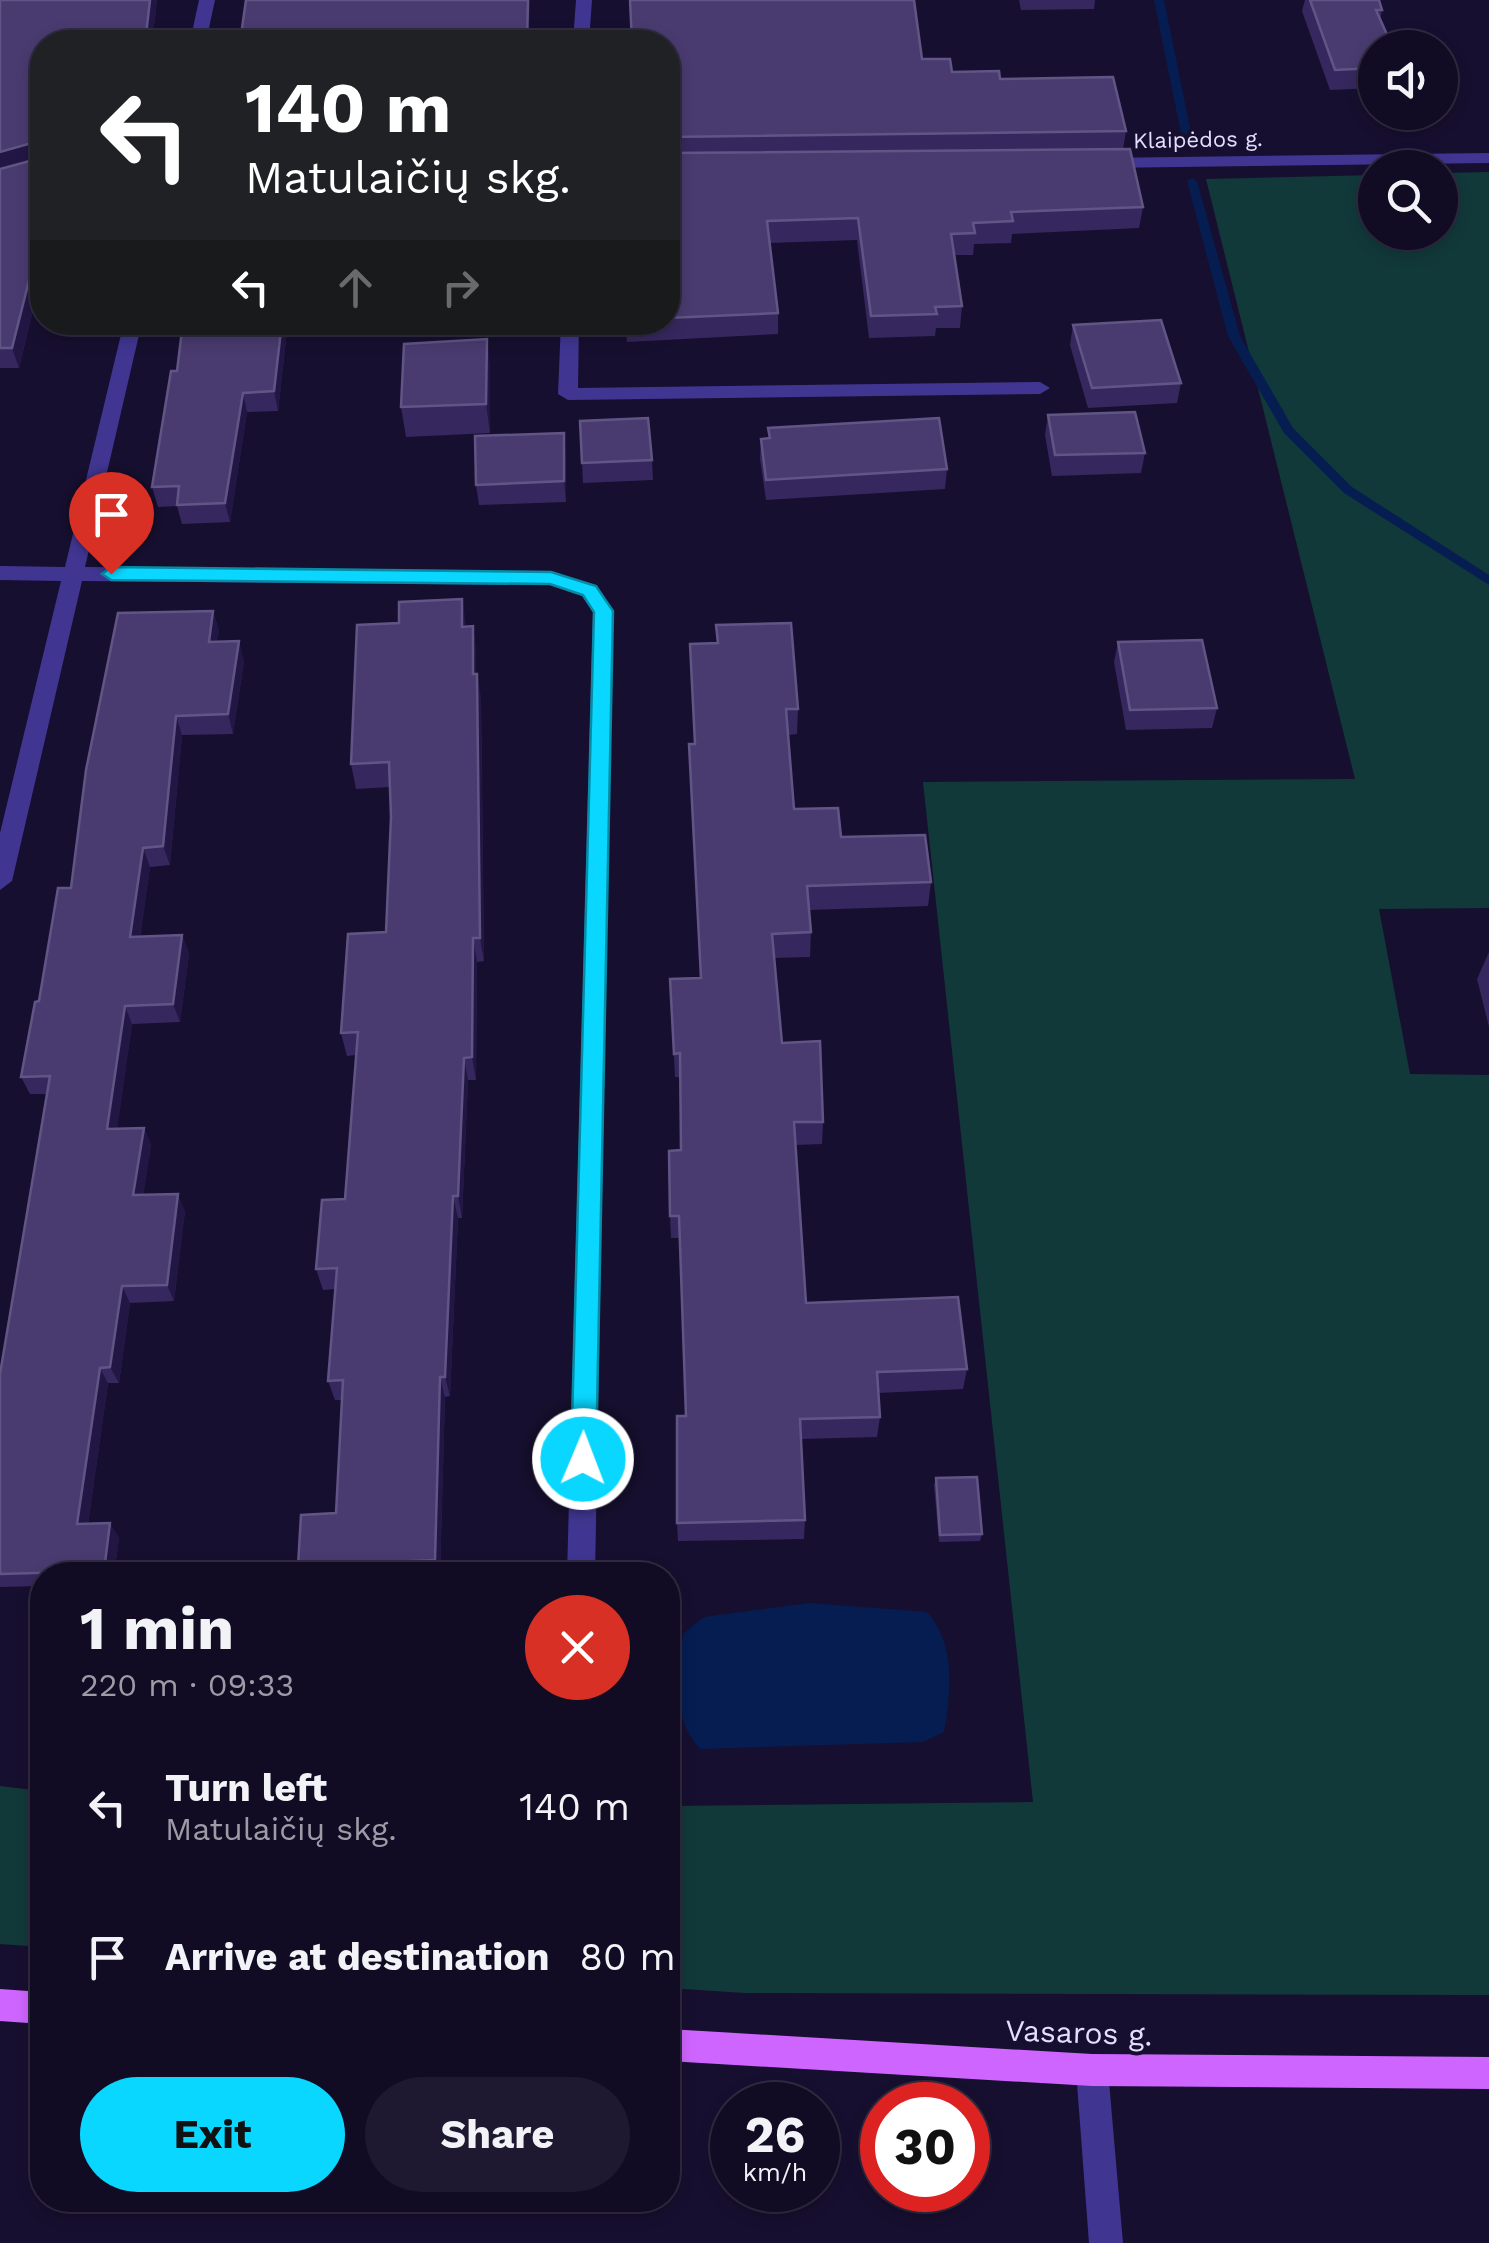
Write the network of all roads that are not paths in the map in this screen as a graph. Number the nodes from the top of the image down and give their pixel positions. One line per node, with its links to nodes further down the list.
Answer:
1 (207, 0): 3 (street)
2 (584, 0): 4 (street)
3 (201, 30)
4 (582, 30)
5 (1489, 158): 6 (street, Klaipėdos g.)
6 (1080, 163)
7 (130, 335): 11 (street)
8 (570, 335): 9 (street)
9 (1040, 388)
10 (0, 573): 11 (street)
11 (71, 574): 12 (street); 13 (street)
12 (0, 880)
13 (581, 1562)
14 (0, 2005): 15 (main road)
15 (30, 2007)
16 (680, 2046): 17 (main road, Vasaros g.)
17 (1092, 2070): 18 (main road, Vasaros g.); 19 (street)
18 (1489, 2073)
19 (1106, 2243)

